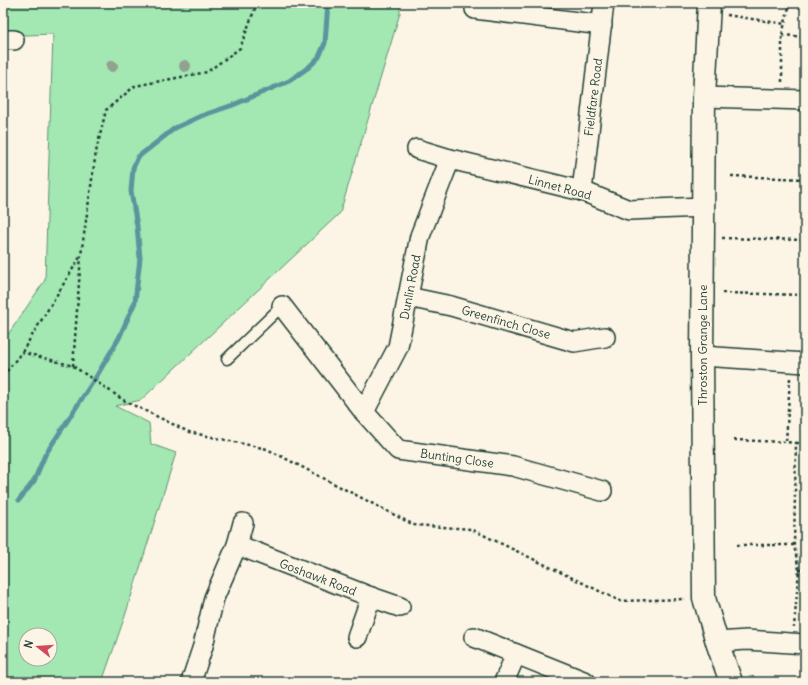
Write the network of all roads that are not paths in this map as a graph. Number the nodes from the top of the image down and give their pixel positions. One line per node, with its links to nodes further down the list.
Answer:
1 (604, 3): 4 (street, Fieldfare Road)
2 (709, 8): 5 (street, Throston Grange Lane)
3 (474, 9): 4 (street)
4 (602, 25): 9 (street, Fieldfare Road)
5 (704, 97): 6 (street); 10 (street, Throston Grange Lane)
6 (805, 100)
7 (417, 149): 8 (street, Linnet Road)
8 (450, 159): 9 (street, Linnet Road); 11 (street, Dunlin Road)
9 (582, 191): 10 (street, Linnet Road)
10 (704, 207): 14 (street, Throston Grange Lane)
11 (408, 297): 13 (street, Greenfinch Close); 17 (street, Dunlin Road)
12 (282, 306): 15 (lane); 17 (street, Bunting Close)
13 (605, 337)
14 (702, 356): 16 (street); 25 (street, Throston Grange Lane)
15 (227, 359)
16 (798, 363)
17 (364, 412): 18 (street, Bunting Close)
18 (602, 491)
19 (243, 523): 20 (street)
20 (237, 545): 21 (street, Goshawk Road); 28 (street)
21 (370, 597): 22 (street, Goshawk Road); 24 (street)
22 (400, 607)
23 (474, 637): 27 (street)
24 (357, 638)
25 (717, 642): 26 (street); 31 (street, Throston Grange Lane)
26 (799, 643)
27 (516, 654): 29 (street); 30 (street)
28 (191, 682)
29 (504, 682)
30 (586, 682)
31 (732, 682)

